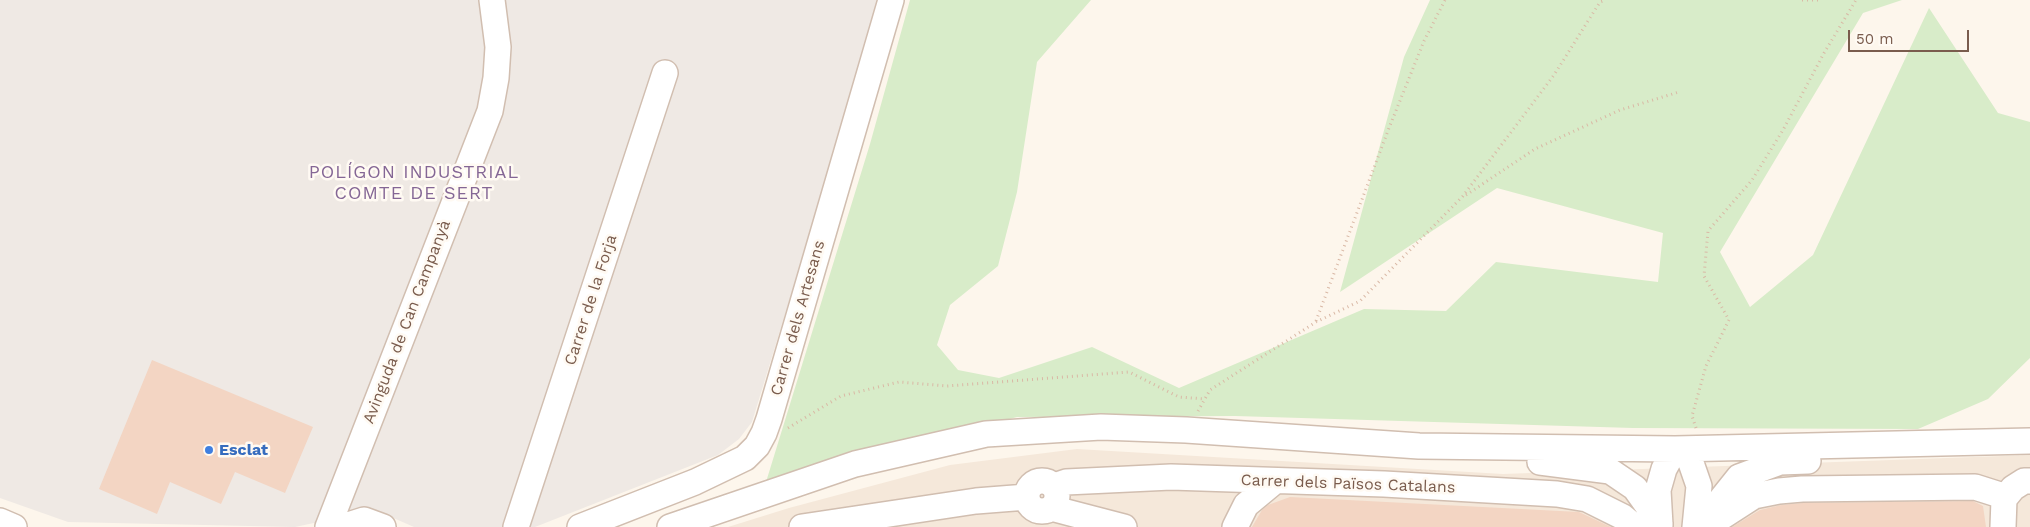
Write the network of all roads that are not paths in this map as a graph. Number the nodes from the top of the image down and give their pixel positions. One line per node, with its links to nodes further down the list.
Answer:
1 (492, 0): 15 (street, Avinguda de Can Campanyà)
2 (891, 0): 18 (street, Carrer dels Artesans)
3 (665, 73): 17 (street, Carrer de la Forja)
4 (2030, 441): 5 (street)
5 (1920, 443): 7 (street); 25 (street)
6 (1419, 446): 7 (street); 13 (street); 19 (street)
7 (1675, 449): 13 (street); 24 (street)
8 (2030, 481): 11 (street)
9 (1276, 482): 10 (street, Carrer dels Països Catalans); 22 (street); 23 (street, Carrer dels Països Catalans)
10 (1053, 497): 20 (street); 21 (street)
11 (2004, 498): 25 (street); 26 (street)
12 (0, 522): 14 (street)
13 (1660, 525)
14 (14, 527)
15 (328, 527): 16 (street)
16 (383, 527)
17 (516, 527)
18 (580, 527)
19 (670, 527)
20 (802, 527)
21 (1124, 527)
22 (1236, 527)
23 (1635, 527)
24 (1695, 527)
25 (1706, 527)
26 (2003, 527)

